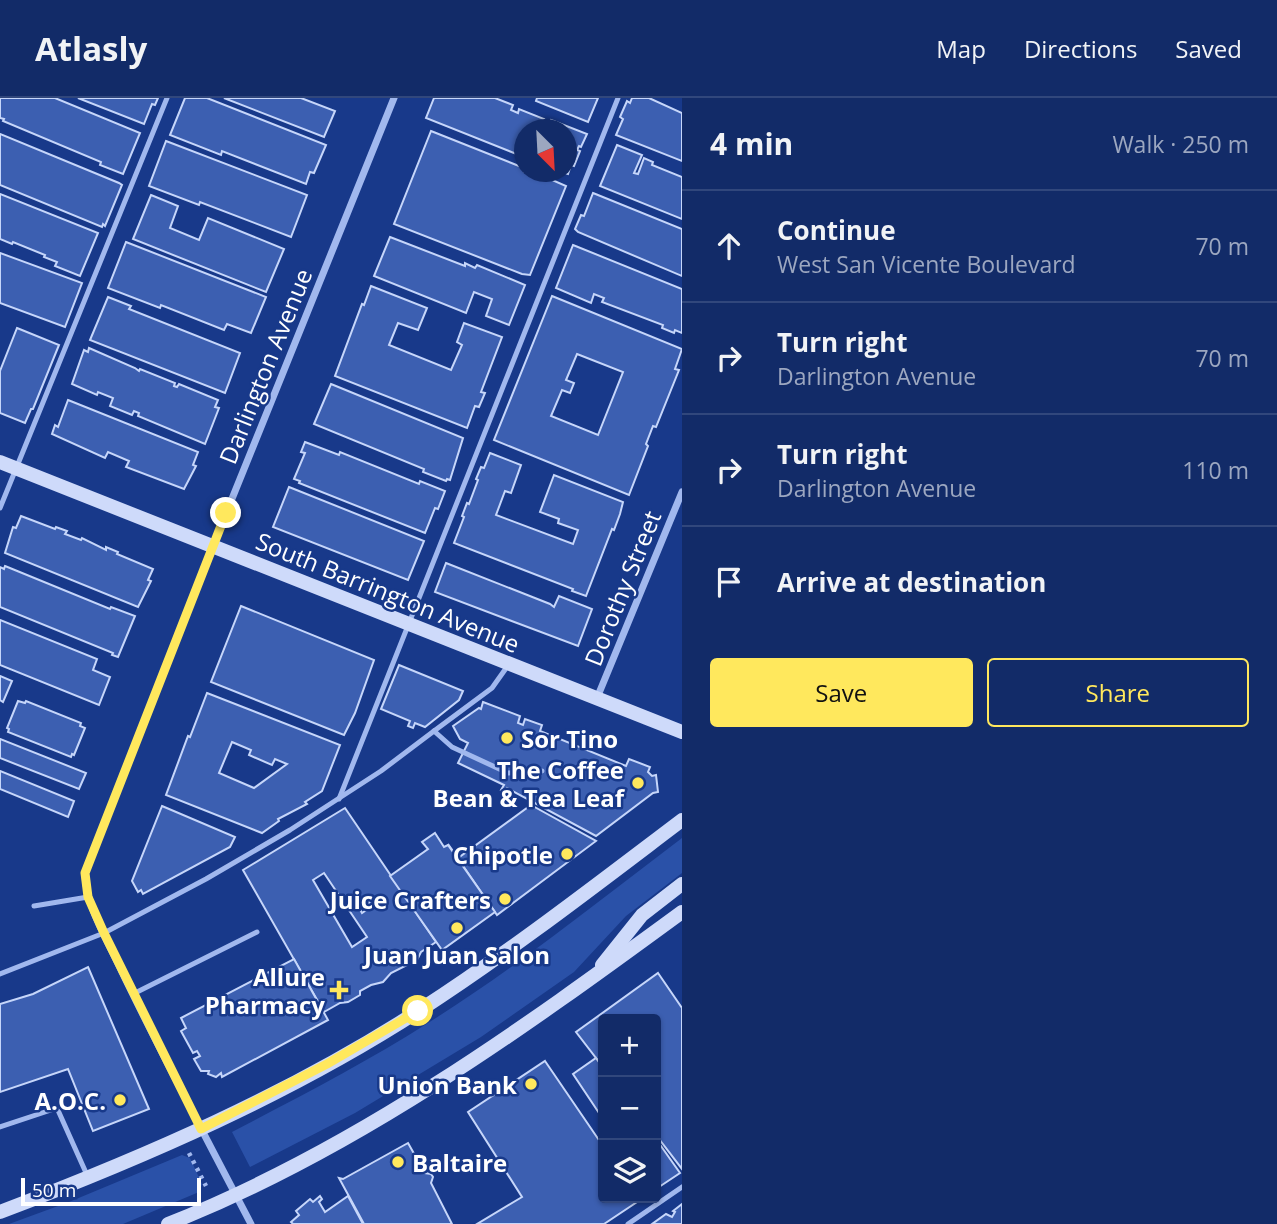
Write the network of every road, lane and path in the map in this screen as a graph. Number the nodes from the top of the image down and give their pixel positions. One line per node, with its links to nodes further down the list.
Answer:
1 (167, 98): 5 (lane)
2 (394, 98): 9 (street, Darlington Avenue)
3 (618, 98): 10 (lane)
4 (0, 462): 5 (main road, South Barrington Avenue)
5 (15, 468): 8 (lane); 9 (main road, South Barrington Avenue)
6 (682, 492): 7 (street, Dorothy Street)
7 (679, 505): 12 (street, Dorothy Street)
8 (0, 508)
9 (213, 547): 10 (main road, South Barrington Avenue); 19 (street, Darlington Avenue)
10 (407, 624): 11 (main road, South Barrington Avenue); 16 (lane)
11 (509, 664): 12 (main road, South Barrington Avenue); 13 (lane)
12 (597, 699): 14 (main road, South Barrington Avenue)
13 (434, 731): 15 (lane); 16 (lane)
14 (682, 732)
15 (542, 771)
16 (339, 799): 23 (lane)
17 (682, 820): 28 (main road)
18 (682, 884): 25 (main road)
19 (88, 897): 20 (lane); 23 (street, Darlington Avenue)
20 (34, 906)
21 (682, 912): 25 (main road)
22 (257, 932): 26 (lane)
23 (104, 933): 24 (lane); 26 (street, Darlington Avenue)
24 (0, 974)
25 (590, 980): 33 (main road)
26 (133, 994): 28 (street, Darlington Avenue)
27 (0, 1127): 30 (lane)
28 (201, 1129): 30 (main road); 33 (street, Darlington Avenue)
29 (189, 1152): 31 (path)
30 (89, 1178): 34 (main road)
31 (206, 1186)
32 (682, 1187): 37 (lane)
33 (236, 1194): 35 (main road); 36 (street, Darlington Avenue)
34 (0, 1212)
35 (168, 1224)
36 (251, 1224)
37 (628, 1224)

